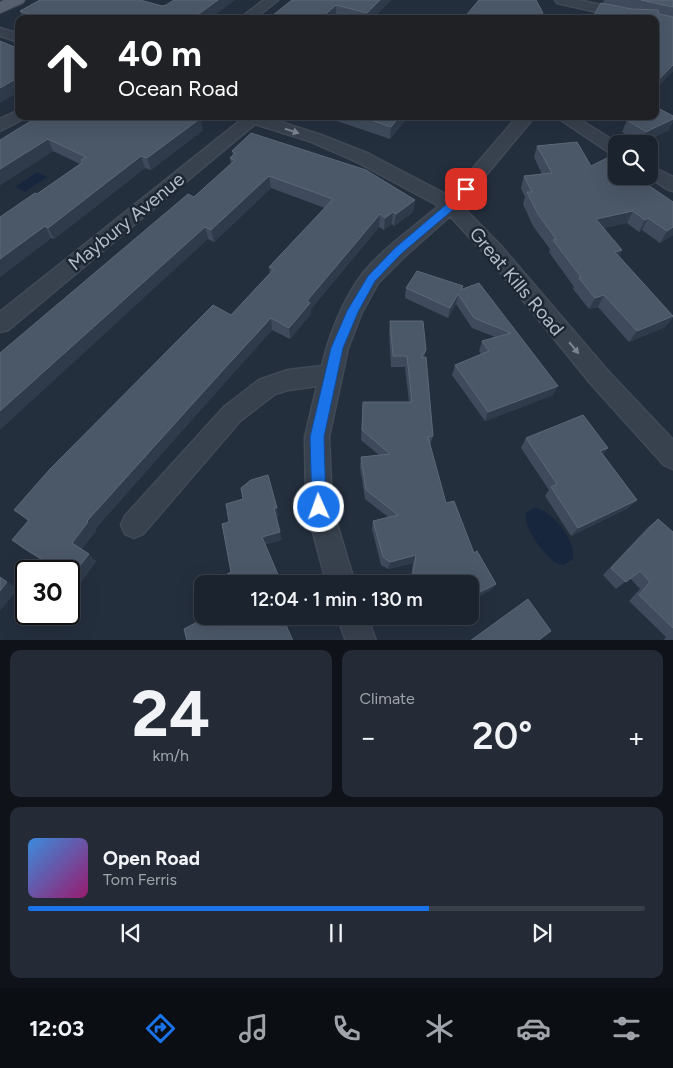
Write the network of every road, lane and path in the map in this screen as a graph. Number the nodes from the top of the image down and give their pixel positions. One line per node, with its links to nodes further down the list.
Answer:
1 (17, 0): 4 (main road)
2 (272, 0): 6 (street)
3 (559, 0): 5 (street); 7 (street)
4 (0, 8)
5 (565, 14)
6 (251, 15)
7 (628, 15)
8 (0, 32): 9 (street)
9 (15, 37)
10 (15, 117): 15 (street)
11 (245, 120): 20 (street, Maybury Avenue)
12 (258, 120): 19 (street, Great Kills Road, one-way to 19)
13 (524, 120): 19 (street)
14 (569, 120): 16 (street)
15 (0, 126)
16 (608, 144)
17 (658, 176): 18 (street)
18 (673, 185)
19 (451, 205): 21 (street); 22 (street, Great Kills Road, one-way to 22)
20 (0, 324)
21 (330, 375): 23 (street); 24 (street)
22 (673, 457)
23 (134, 525)
24 (338, 575)
25 (355, 625): 26 (street)
26 (361, 640)

